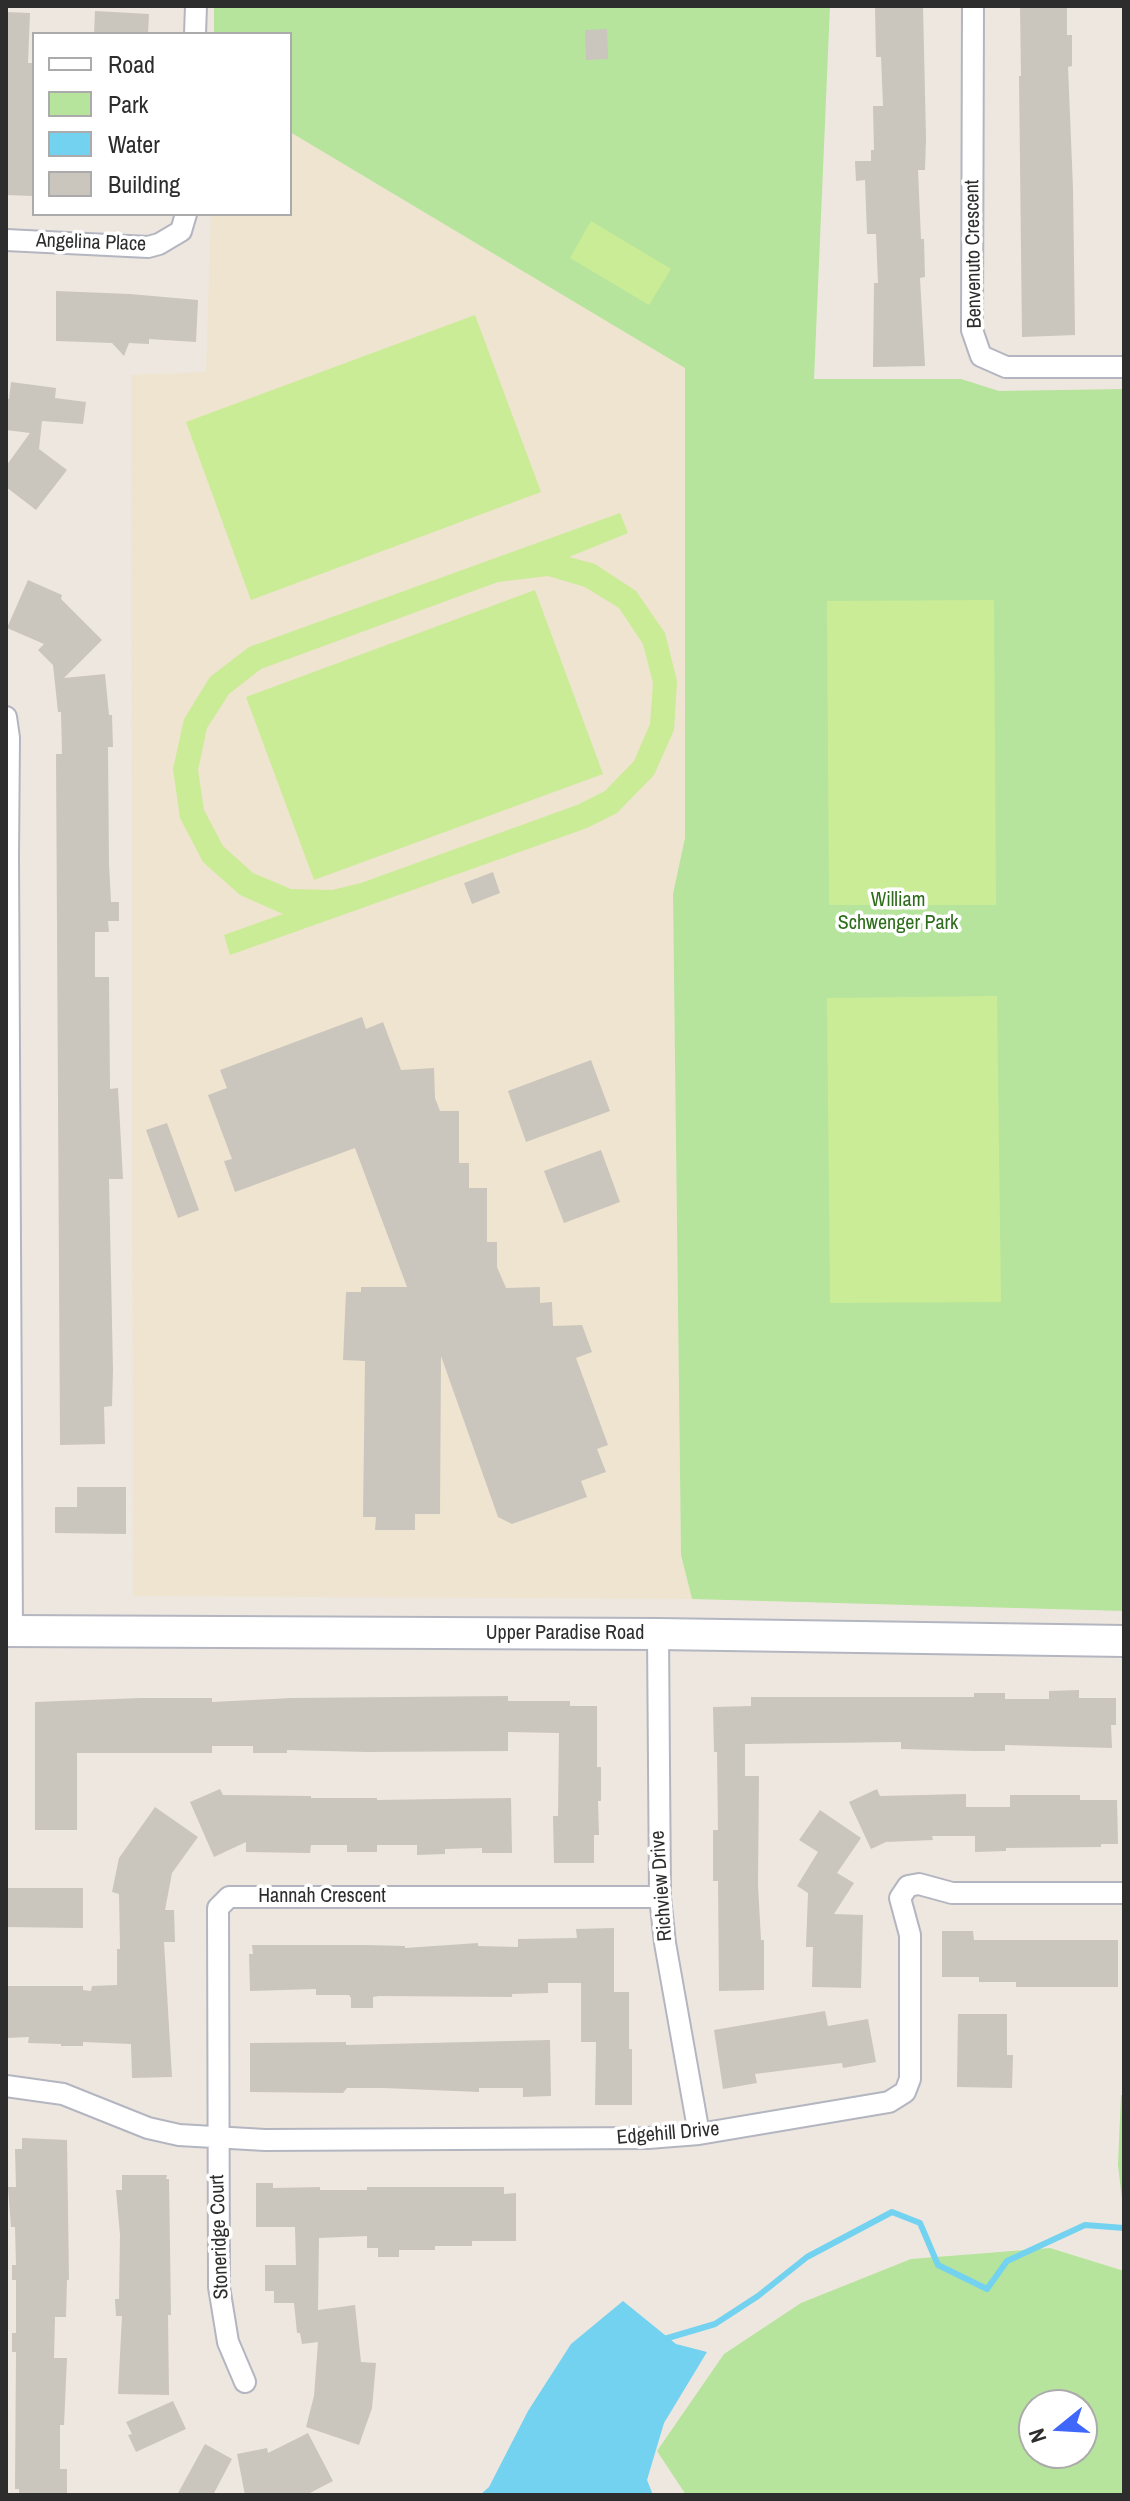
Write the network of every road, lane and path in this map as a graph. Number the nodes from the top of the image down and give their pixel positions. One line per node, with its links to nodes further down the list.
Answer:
1 (196, 6): 3 (street)
2 (973, 6): 6 (street, Benvenuto Crescent)
3 (195, 32)
4 (185, 216): 5 (street, Angelina Place)
5 (6, 240)
6 (1124, 367)
7 (6, 717): 8 (street)
8 (7, 856): 9 (street)
9 (9, 1632): 10 (main road, Upper Paradise Road)
10 (658, 1634): 11 (main road, Upper Paradise Road); 13 (street, Richview Drive)
11 (1124, 1641)
12 (1124, 1893): 15 (street, Edgehill Drive)
13 (660, 1897): 15 (street, Richview Drive); 16 (street, Hannah Crescent)
14 (6, 2086): 16 (street, Edgehill Drive)
15 (699, 2134): 16 (street, Edgehill Drive)
16 (217, 2137): 17 (street, Stoneridge Court)
17 (245, 2382)

